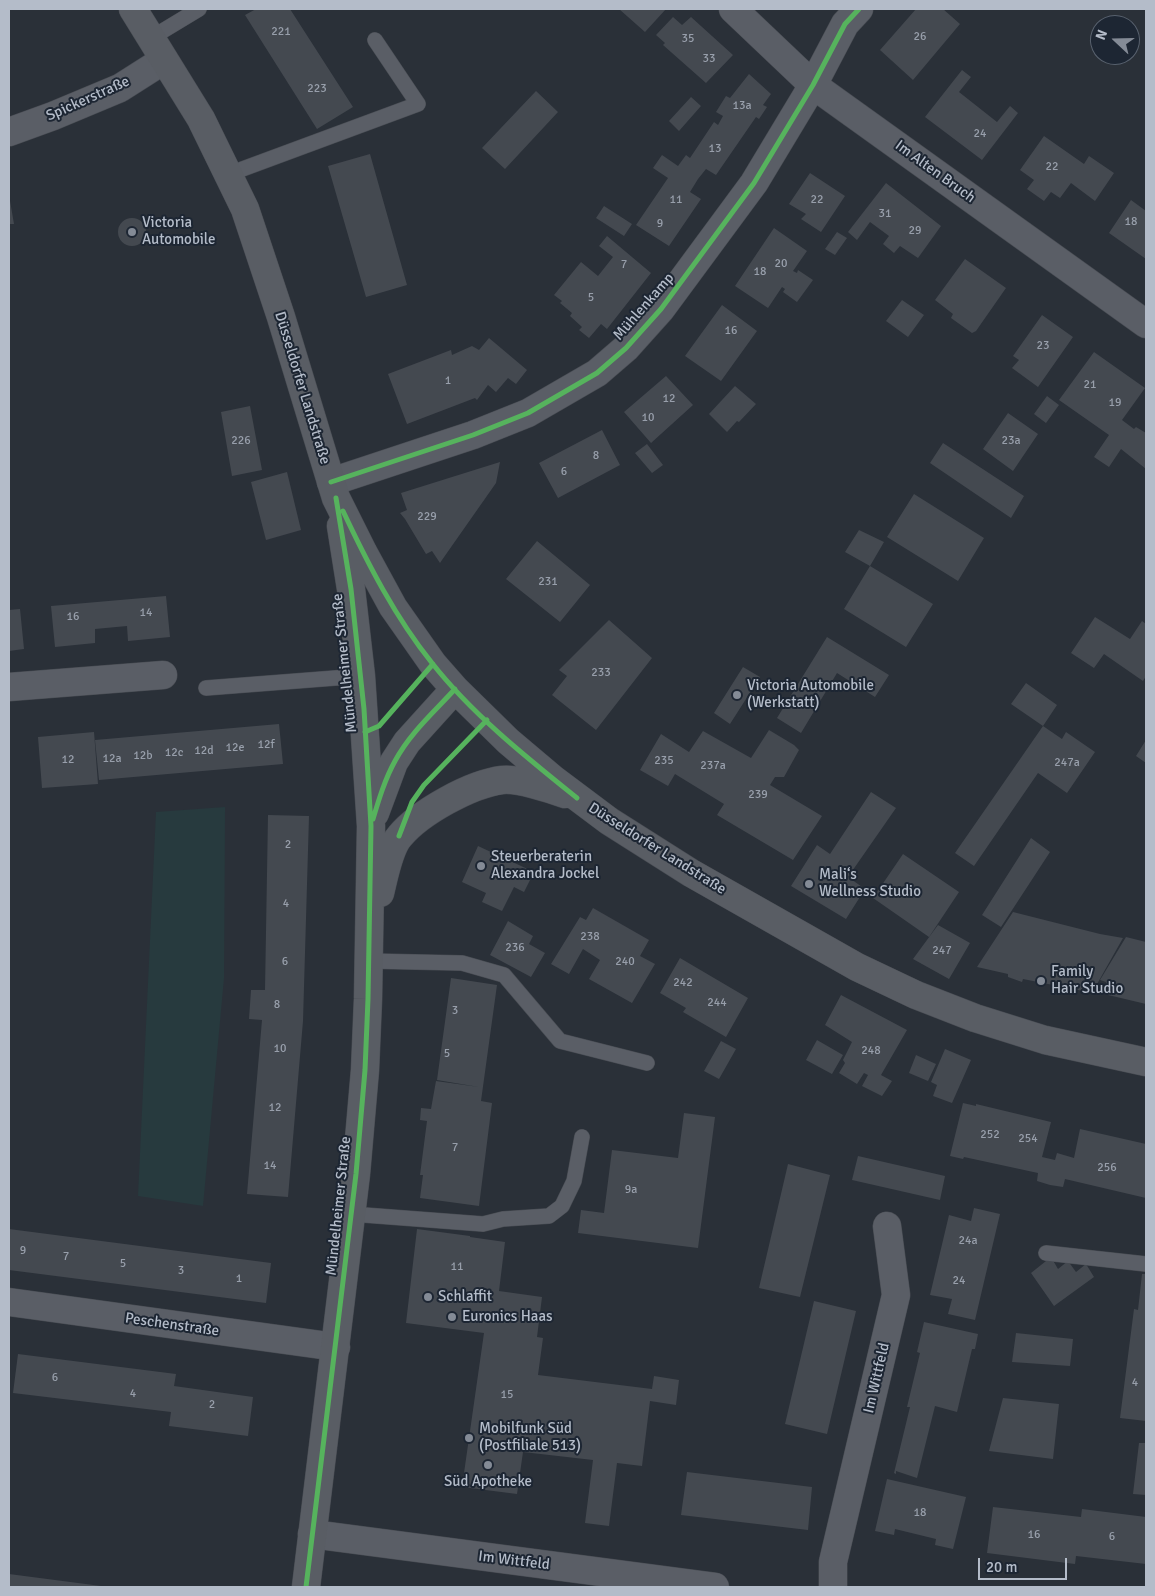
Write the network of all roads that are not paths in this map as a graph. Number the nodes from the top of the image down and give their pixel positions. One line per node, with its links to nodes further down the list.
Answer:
1 (133, 9): 5 (main road, Düsseldorfer Landstraße)
2 (199, 9): 5 (lane)
3 (733, 9): 8 (street, Im Alten Bruch)
4 (859, 9): 8 (street, Mühlenkamp)
5 (150, 38): 7 (main road, Düsseldorfer Landstraße)
6 (375, 40): 10 (lane)
7 (164, 60): 9 (street, Spickerstraße); 10 (main road, Düsseldorfer Landstraße)
8 (813, 85): 11 (street, Im Alten Bruch); 12 (street, Mühlenkamp)
9 (9, 132)
10 (228, 174): 12 (main road, Düsseldorfer Landstraße)
11 (1146, 324)
12 (334, 490): 14 (main road, Mündelheimer Straße); 17 (main road, Düsseldorfer Landstraße)
13 (163, 675): 15 (street)
14 (361, 676): 16 (lane); 19 (main road, Mündelheimer Straße)
15 (9, 687)
16 (206, 688)
17 (455, 689): 18 (main road, Düsseldorfer Landstraße); 19 (main road, Mündelheimer Straße)
18 (577, 798): 20 (main road, Mündelheimer Straße); 21 (main road, Düsseldorfer Landstraße)
19 (371, 826): 20 (main road, Mündelheimer Straße)
20 (369, 948): 22 (lane); 24 (main road, Mündelheimer Straße)
21 (1146, 1062)
22 (647, 1063)
23 (582, 1137): 24 (lane)
24 (351, 1214): 29 (main road, Mündelheimer Straße)
25 (888, 1226): 33 (street, Im Wittfeld)
26 (1046, 1253): 27 (lane)
27 (1146, 1264)
28 (9, 1302): 29 (street, Peschenstraße)
29 (336, 1347): 30 (main road, Mündelheimer Straße)
30 (312, 1534): 31 (main road, Mündelheimer Straße); 32 (street, Im Wittfeld)
31 (306, 1587)
32 (715, 1587)
33 (833, 1587)

